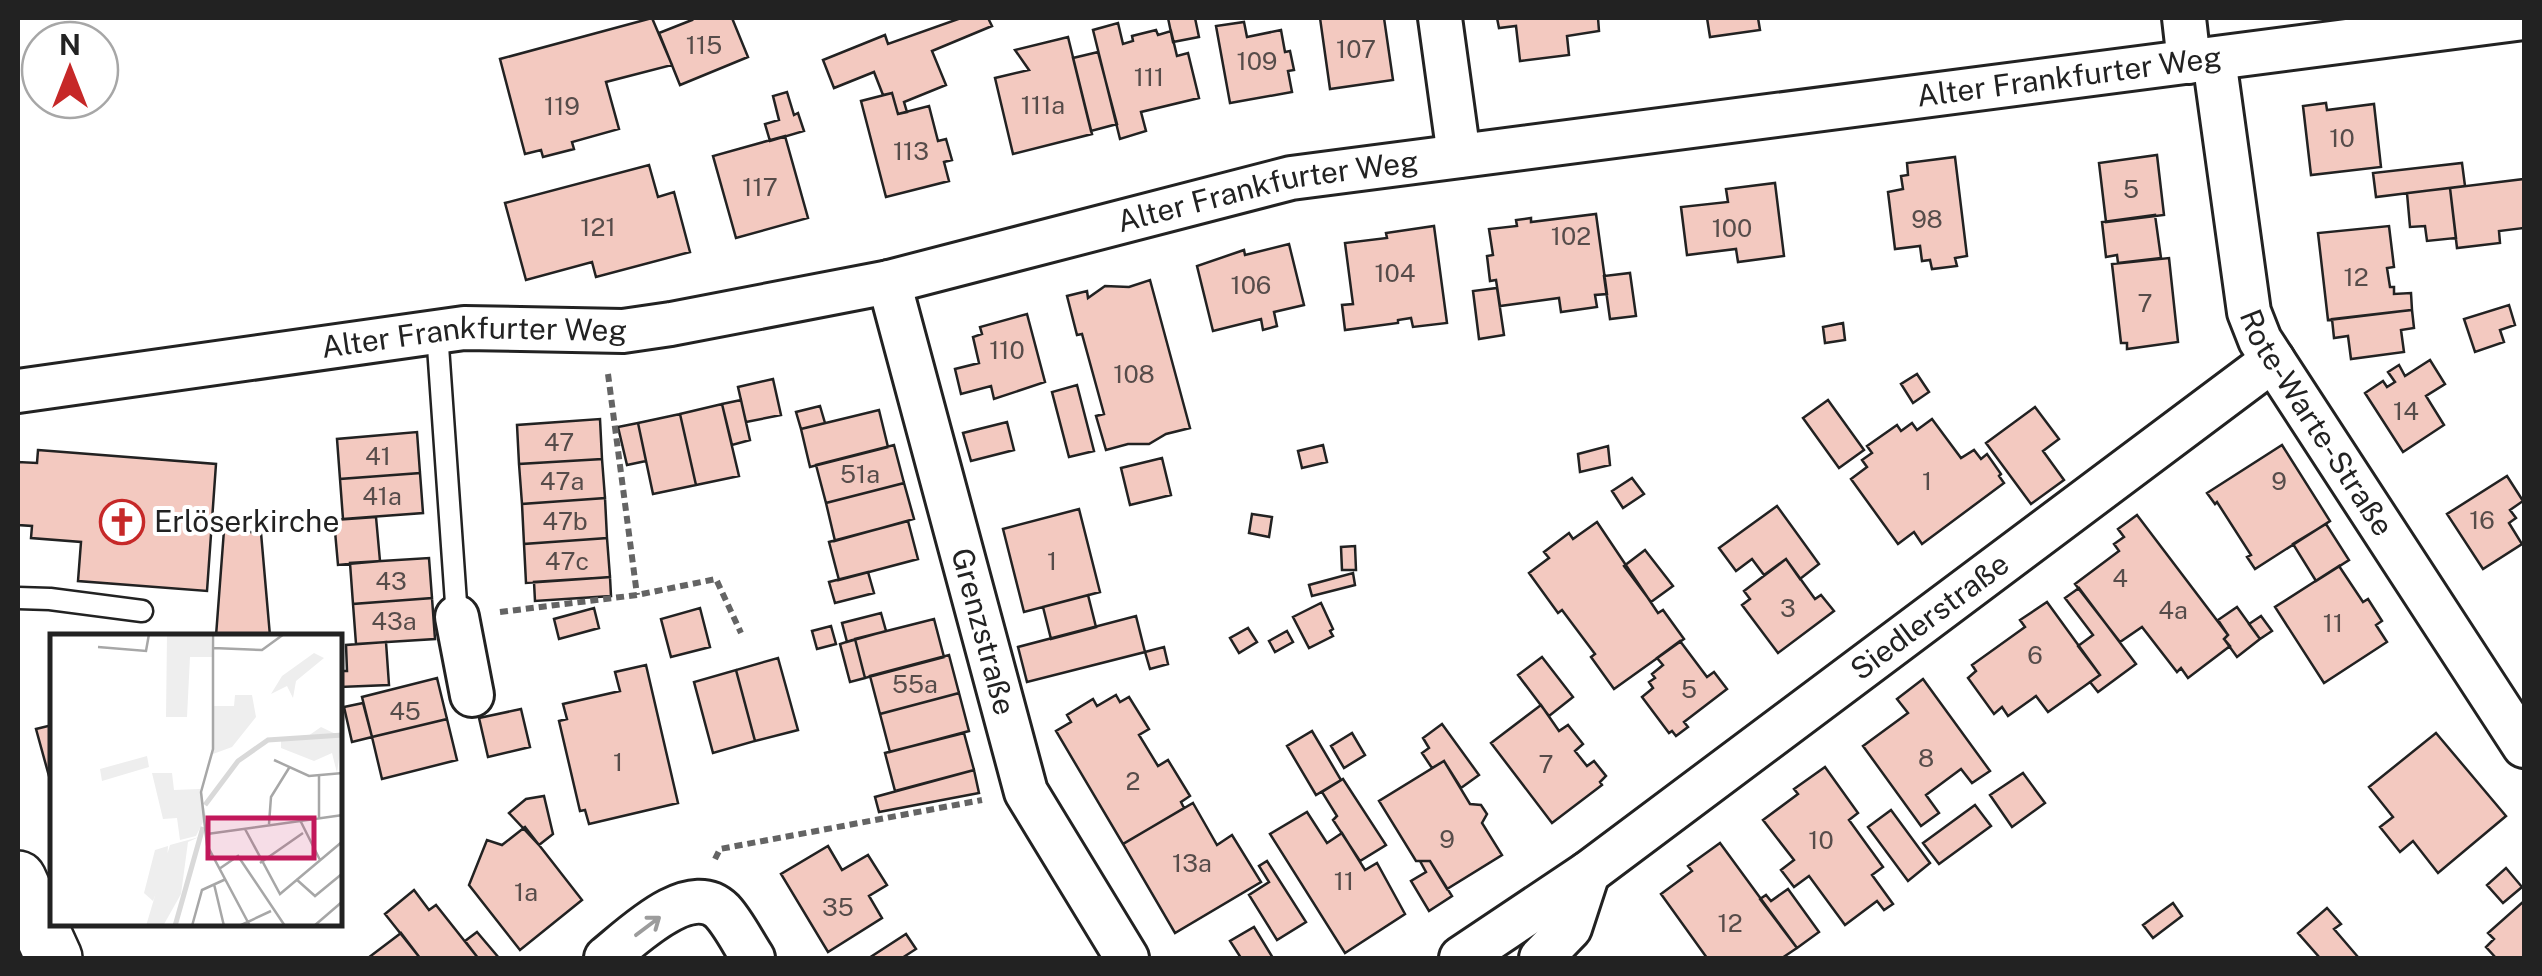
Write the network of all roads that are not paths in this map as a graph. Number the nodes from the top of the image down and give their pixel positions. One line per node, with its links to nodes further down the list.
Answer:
1 (1440, 18): 5 (street)
2 (2184, 18): 4 (street, Rote-Warte-Straße)
3 (2524, 18): 4 (street, Alter Frankfurter Weg)
4 (2201, 60): 5 (street, Alter Frankfurter Weg); 8 (street, Rote-Warte-Straße)
5 (1459, 156): 6 (street, Alter Frankfurter Weg)
6 (889, 282): 7 (street, Alter Frankfurter Weg); 20 (street, Grenzstraße)
7 (437, 332): 9 (street, Alter Frankfurter Weg); 12 (lane)
8 (2274, 360): 14 (street, Rote-Warte-Straße); 15 (street, Siedlerstraße)
9 (18, 392)
10 (18, 598): 11 (lane)
11 (142, 611)
12 (458, 617): 13 (street)
13 (472, 695)
14 (2524, 746)
15 (1588, 873): 21 (street, Siedlerstraße); 22 (street)
16 (18, 879): 17 (street)
17 (54, 958)
18 (606, 958): 19 (street, one-way to 19)
19 (753, 958)
20 (1127, 958)
21 (1461, 958)
22 (1541, 958)

